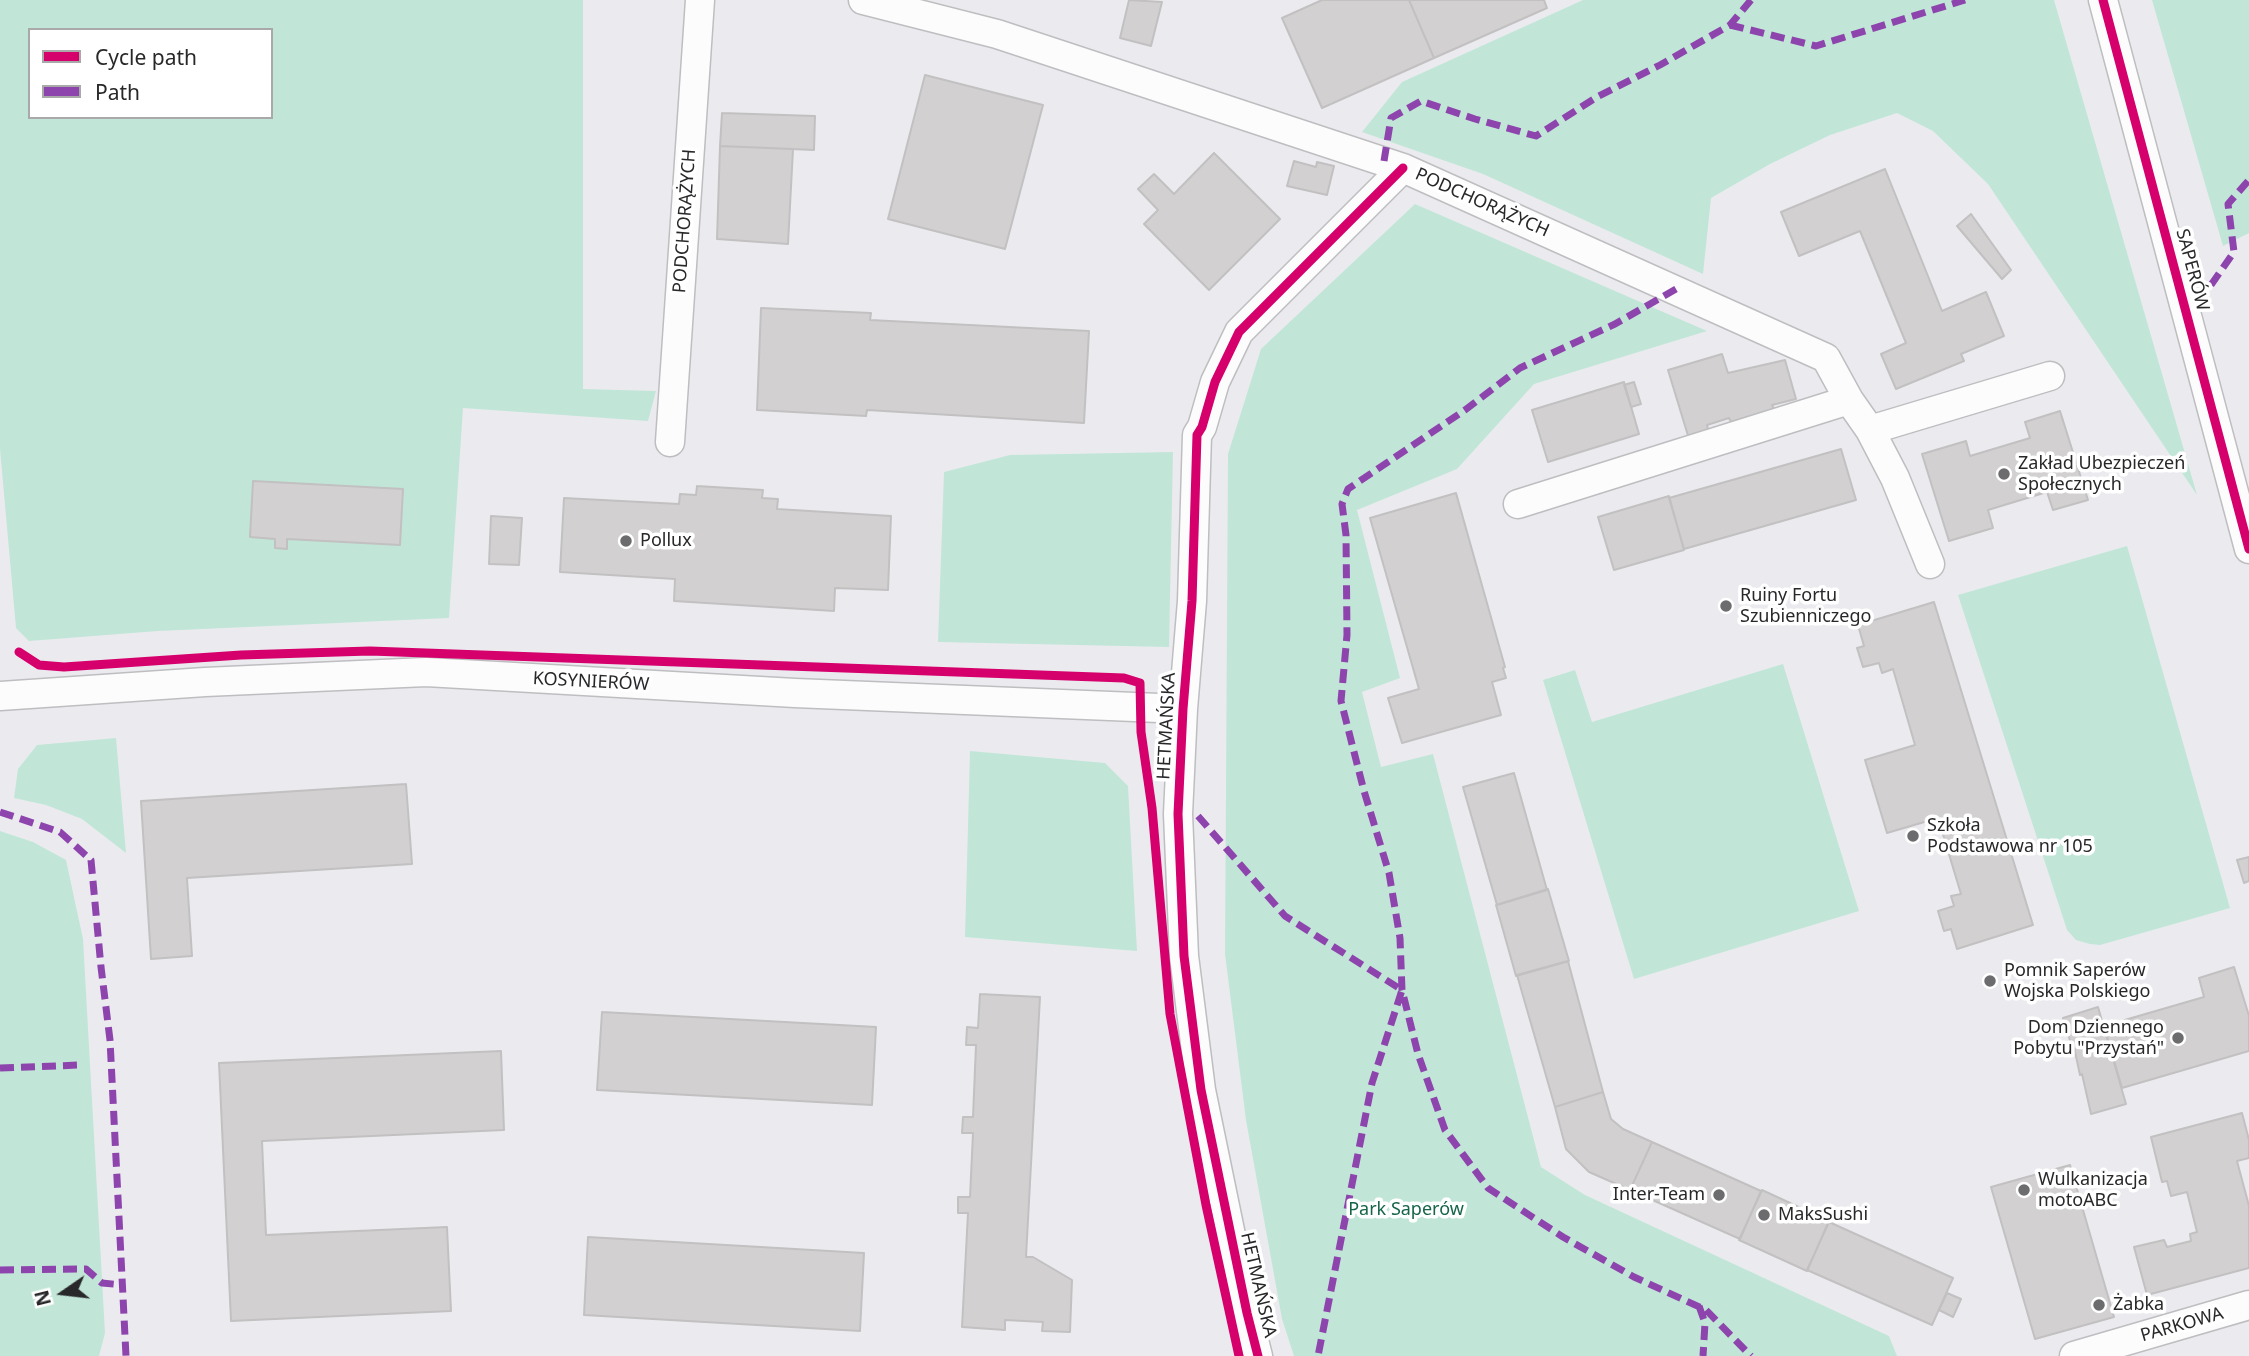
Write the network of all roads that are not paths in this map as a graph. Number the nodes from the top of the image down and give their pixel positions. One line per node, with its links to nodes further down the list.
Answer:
1 (701, 0): 8 (street, PODCHORĄŻYCH)
2 (863, 0): 4 (street, PODCHORĄŻYCH)
3 (2103, 0): 10 (street, SAPERÓW)
4 (1403, 168): 6 (street, PODCHORĄŻYCH); 13 (street, HETMAŃSKA)
5 (2050, 376): 7 (street)
6 (1849, 400): 7 (street, PODCHORĄŻYCH); 9 (street)
7 (1870, 430): 11 (street, PODCHORĄŻYCH)
8 (670, 442)
9 (1518, 504)
10 (2249, 549)
11 (1930, 564)
12 (0, 696): 13 (street, KOSYNIERÓW)
13 (1183, 709): 15 (street, HETMAŃSKA)
14 (2249, 1305): 16 (street, PARKOWA)
15 (1258, 1356)
16 (2074, 1356)

